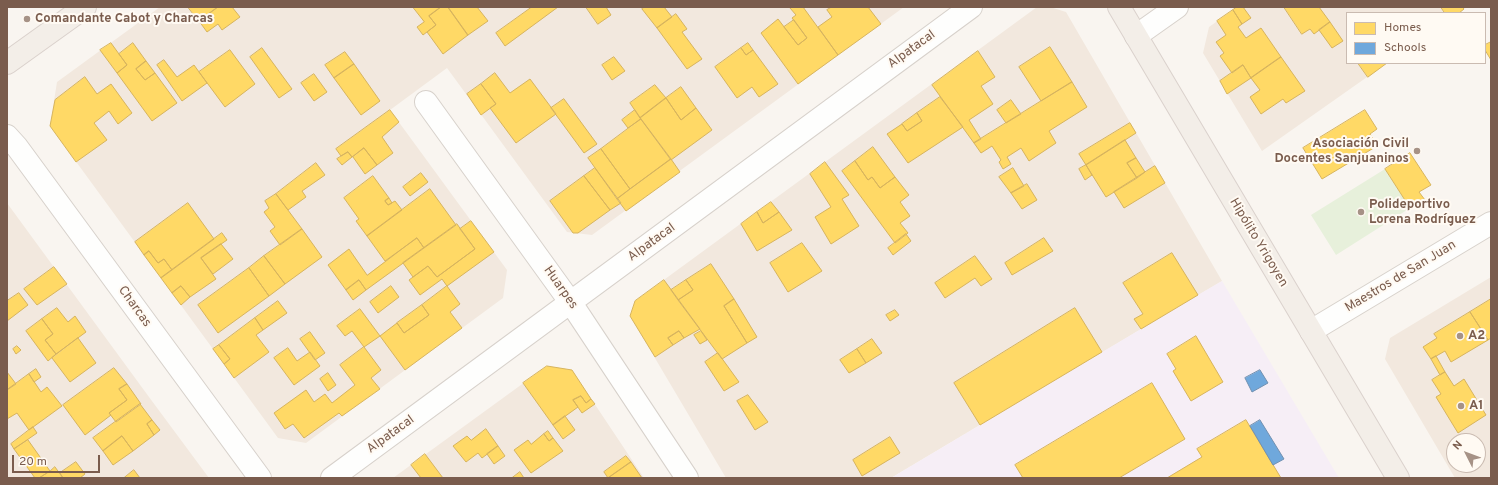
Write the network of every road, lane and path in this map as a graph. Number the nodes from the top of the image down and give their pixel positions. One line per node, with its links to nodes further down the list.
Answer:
1 (85, 7): 6 (main road)
2 (971, 7): 10 (street, Alpatacal)
3 (1119, 7): 5 (main road, Hipólito Yrigoyen)
4 (1177, 7): 5 (street)
5 (1136, 36): 11 (main road, Hipólito Yrigoyen)
6 (7, 64)
7 (426, 102): 10 (street, Huarpes)
8 (7, 136): 12 (street, Charcas)
9 (1491, 223): 11 (street, Maestros de San Juan)
10 (571, 302): 13 (street, Alpatacal); 14 (street, Huarpes)
11 (1311, 331): 15 (main road, Hipólito Yrigoyen)
12 (260, 478)
13 (332, 478)
14 (687, 478)
15 (1398, 478)

